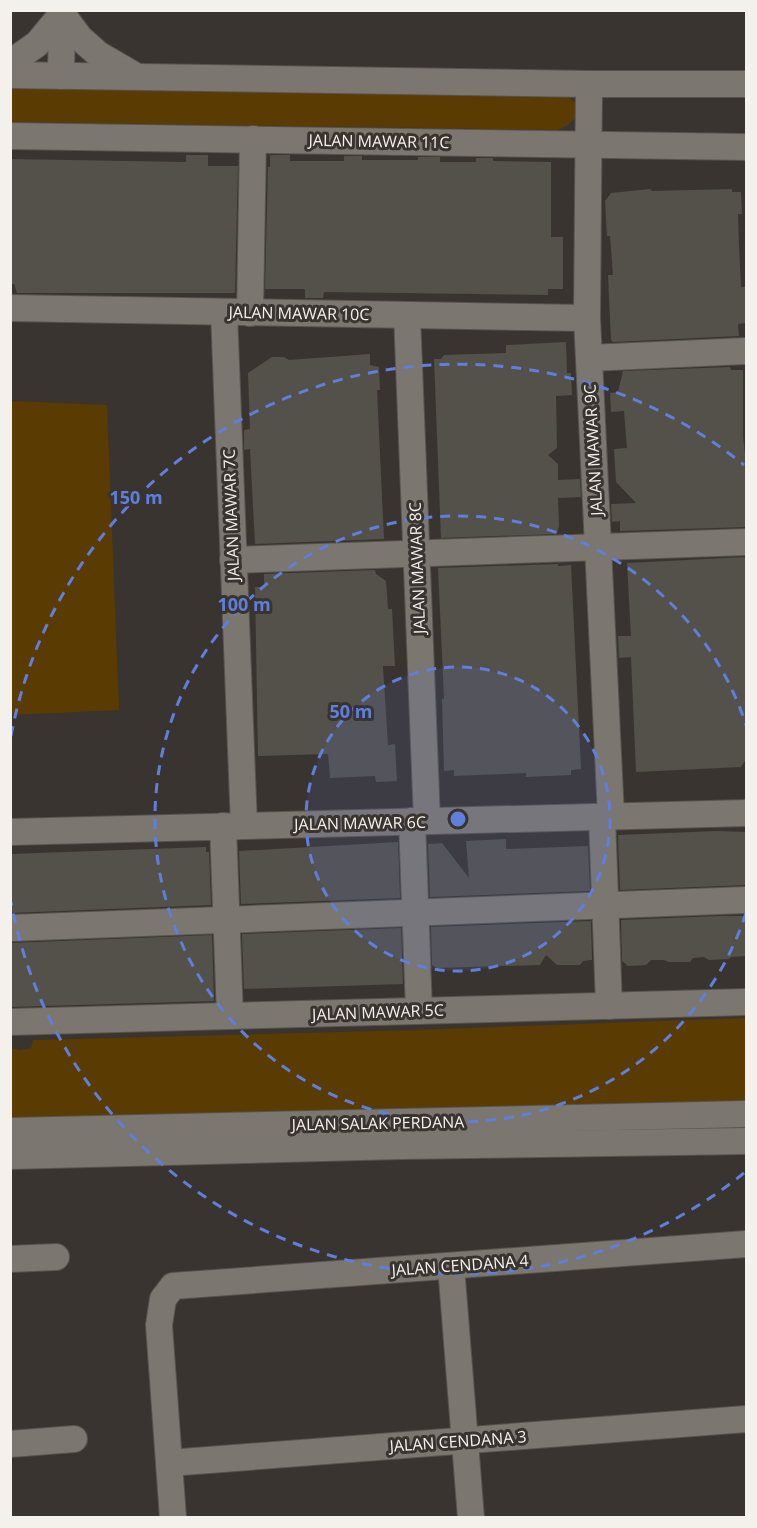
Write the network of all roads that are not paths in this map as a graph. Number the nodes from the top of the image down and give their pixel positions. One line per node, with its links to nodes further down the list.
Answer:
1 (62, 12): 2 (street); 4 (street); 5 (street)
2 (10, 63)
3 (10, 75): 4 (street)
4 (61, 76): 5 (street)
5 (137, 77): 6 (street)
6 (589, 84): 7 (street); 10 (street, JALAN MAWAR 9C)
7 (747, 84)
8 (10, 136): 9 (street, JALAN MAWAR 11C)
9 (254, 139): 10 (street, JALAN MAWAR 11C); 14 (street)
10 (588, 143): 11 (street, JALAN MAWAR 11C); 16 (street, JALAN MAWAR 9C)
11 (747, 147)
12 (10, 308): 13 (street, JALAN MAWAR 10C)
13 (224, 312): 14 (street, JALAN MAWAR 10C); 22 (street, JALAN MAWAR 7C)
14 (250, 313): 15 (street, JALAN MAWAR 10C)
15 (407, 315): 16 (street, JALAN MAWAR 10C); 21 (street, JALAN MAWAR 8C)
16 (587, 318): 18 (street, JALAN MAWAR 9C)
17 (747, 351): 18 (street)
18 (589, 358): 20 (street, JALAN MAWAR 9C)
19 (747, 542): 20 (street)
20 (598, 547): 21 (street); 24 (street, JALAN MAWAR 9C)
21 (417, 554): 22 (street); 25 (street, JALAN MAWAR 8C)
22 (233, 560): 26 (street, JALAN MAWAR 7C)
23 (747, 813): 24 (street, JALAN MAWAR 6C)
24 (607, 816): 25 (street, JALAN MAWAR 6C); 29 (street, JALAN MAWAR 9C)
25 (420, 821): 26 (street, JALAN MAWAR 6C); 30 (street, JALAN MAWAR 8C)
26 (233, 826): 27 (street, JALAN MAWAR 6C); 31 (street, JALAN MAWAR 7C)
27 (10, 832)
28 (747, 900): 29 (street)
29 (605, 905): 30 (street); 34 (street, JALAN MAWAR 9C)
30 (415, 913): 31 (street); 35 (street, JALAN MAWAR 8C)
31 (226, 920): 32 (street); 36 (street, JALAN MAWAR 7C)
32 (10, 928)
33 (747, 1002): 34 (street, JALAN MAWAR 5C)
34 (609, 1006): 35 (street, JALAN MAWAR 5C)
35 (419, 1011): 36 (street, JALAN MAWAR 5C)
36 (230, 1016): 37 (street, JALAN MAWAR 5C)
37 (10, 1022)
38 (747, 1114): 39 (street, JALAN SALAK PERDANA)
39 (10, 1131)
40 (747, 1141): 41 (street, JALAN SALAK PERDANA)
41 (10, 1156)
42 (747, 1244): 45 (street, JALAN CENDANA 4)
43 (56, 1257): 44 (street)
44 (10, 1259)
45 (451, 1266): 48 (street); 50 (street, JALAN CENDANA 4)
46 (747, 1419): 48 (street, JALAN CENDANA 3)
47 (74, 1439): 49 (street)
48 (465, 1440): 50 (street, JALAN CENDANA 3); 52 (street)
49 (10, 1444)
50 (169, 1463): 51 (street)
51 (173, 1518)
52 (471, 1518)

